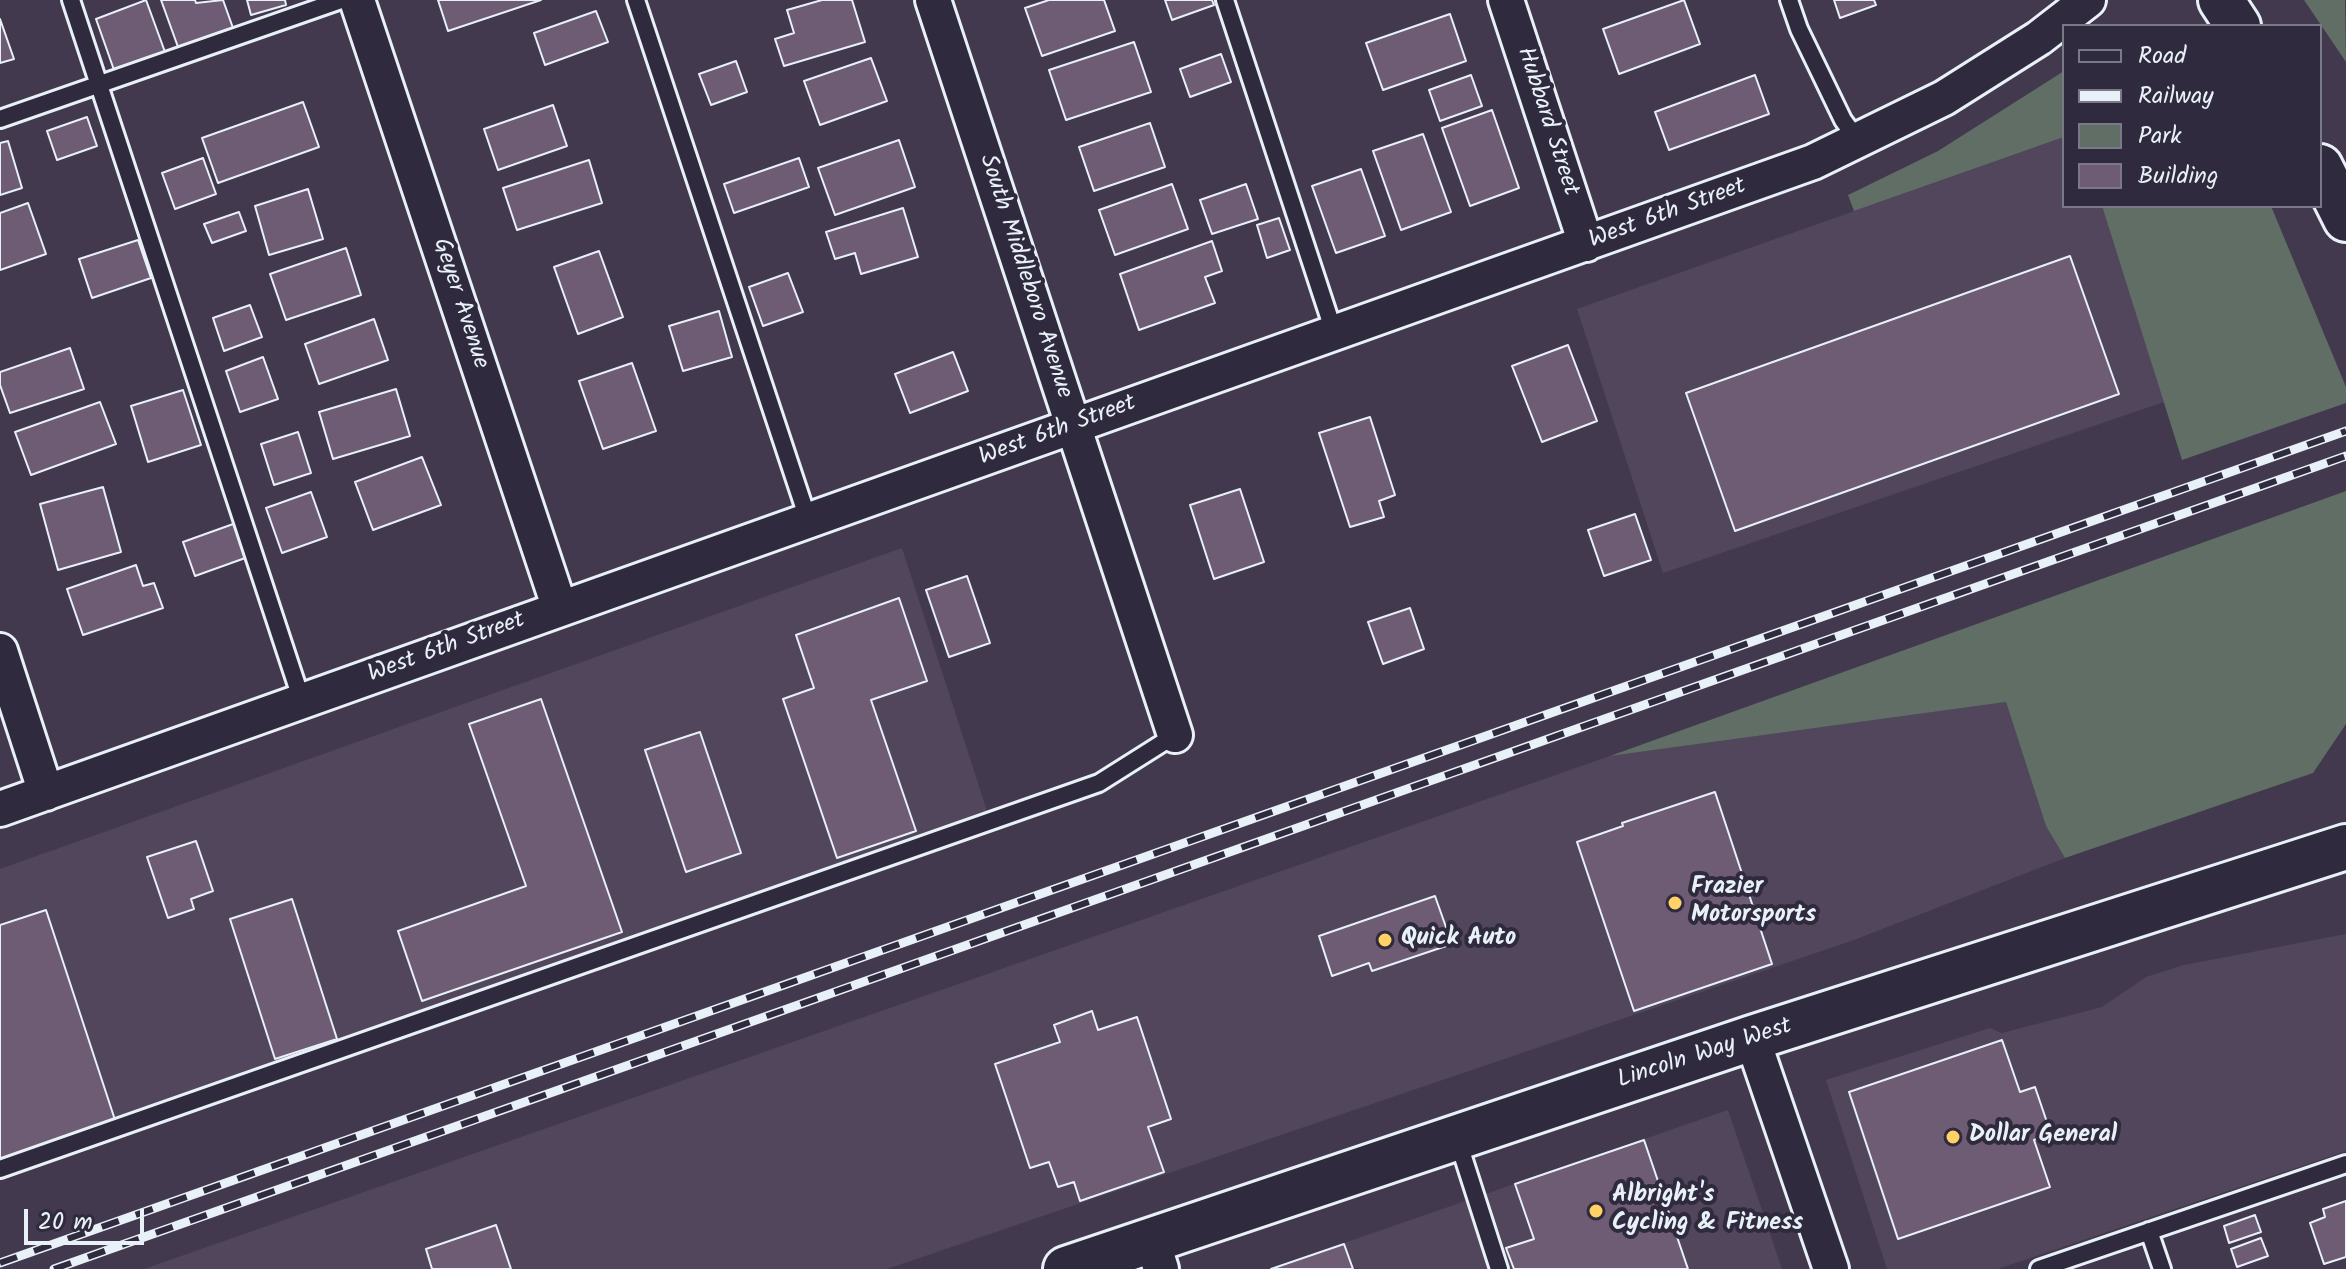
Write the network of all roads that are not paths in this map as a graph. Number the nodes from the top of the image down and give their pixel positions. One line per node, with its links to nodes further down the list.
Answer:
1 (71, 0): 12 (lane)
2 (341, 0): 12 (lane)
3 (357, 0): 21 (street, Geyer Avenue)
4 (636, 0): 20 (lane)
5 (933, 0): 19 (street, South Middleboro Avenue)
6 (1225, 0): 18 (lane)
7 (1506, 0): 17 (street, Hubbard Street)
8 (1789, 0): 14 (lane)
9 (2088, 0): 14 (street, West 6th Street)
10 (2221, 0): 11 (main road)
11 (2237, 24)
12 (98, 84): 13 (lane); 23 (lane)
13 (0, 119)
14 (1859, 142): 17 (street, West 6th Street)
15 (2322, 171): 16 (main road)
16 (2346, 219)
17 (1586, 244): 18 (street, West 6th Street)
18 (1334, 332): 19 (street, West 6th Street)
19 (1073, 427): 20 (street, West 6th Street); 24 (street, South Middleboro Avenue)
20 (809, 522): 21 (street, West 6th Street)
21 (560, 609): 23 (street, West 6th Street)
22 (0, 651): 25 (street)
23 (302, 701): 25 (street, West 6th Street)
24 (1175, 735): 31 (lane)
25 (46, 793): 26 (street, West 6th Street)
26 (0, 809)
27 (2346, 847): 28 (main road, Lincoln Way West)
28 (1752, 1038): 29 (main road, Lincoln Way West); 36 (street)
29 (1457, 1138): 33 (main road, Lincoln Way West); 35 (lane)
30 (2346, 1164): 32 (lane)
31 (0, 1169)
32 (2149, 1231): 37 (lane); 38 (lane)
33 (1157, 1255): 34 (main road, Lincoln Way West)
34 (1066, 1269)
35 (1499, 1269)
36 (1831, 1269)
37 (2039, 1269)
38 (2162, 1269)

